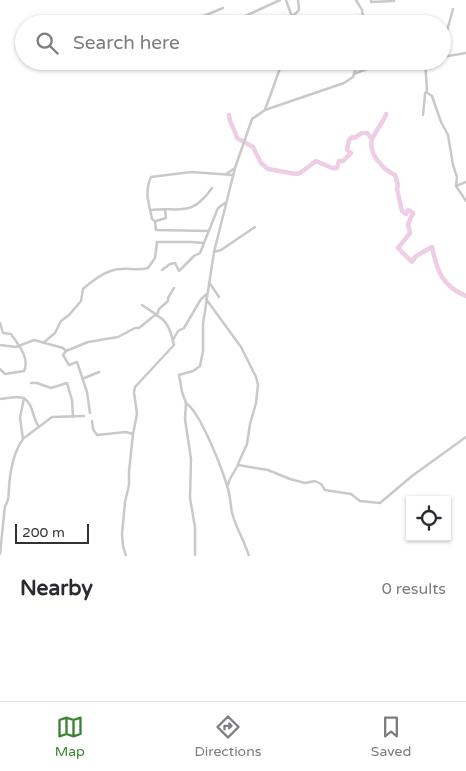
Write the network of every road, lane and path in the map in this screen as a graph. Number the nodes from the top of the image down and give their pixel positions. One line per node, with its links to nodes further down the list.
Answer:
1 (280, 0): 10 (street)
2 (286, 0): 11 (street)
3 (298, 0): 12 (street)
4 (356, 0): 13 (street)
5 (371, 0): 6 (street)
6 (394, 1)
7 (223, 8): 9 (street)
8 (453, 8): 14 (street)
9 (204, 15)
10 (247, 15)
11 (291, 15)
12 (294, 15)
13 (363, 15)
14 (451, 15)
15 (466, 52): 16 (street)
16 (451, 55)
17 (279, 70): 23 (street)
18 (355, 70): 21 (street)
19 (364, 70): 21 (street)
20 (425, 70): 22 (street)
21 (354, 74): 23 (street)
22 (426, 92): 24 (street); 29 (street)
23 (265, 110): 25 (street)
24 (423, 115)
25 (235, 168): 26 (street); 27 (street)
26 (226, 174): 27 (street); 33 (street)
27 (234, 175): 32 (street)
28 (466, 182): 29 (street)
29 (456, 186): 31 (street)
30 (212, 188): 34 (street)
31 (466, 201)
32 (225, 203): 37 (street); 39 (street)
33 (150, 210): 34 (street); 35 (street)
34 (165, 210): 35 (street)
35 (155, 221): 37 (street)
36 (255, 227): 39 (street)
37 (209, 232): 38 (street)
38 (204, 243): 40 (street); 49 (street)
39 (214, 252): 41 (street)
40 (162, 270)
41 (209, 282): 43 (street); 44 (street)
42 (174, 288): 47 (street)
43 (207, 294): 45 (street); 50 (street)
44 (219, 298)
45 (206, 299): 60 (street); 69 (street)
46 (142, 305): 47 (street)
47 (157, 315): 50 (street); 53 (street)
48 (0, 323): 52 (street)
49 (43, 343): 52 (street); 53 (street)
50 (174, 344): 66 (street)
51 (0, 346): 52 (street)
52 (18, 346): 54 (street)
53 (66, 351): 56 (street)
54 (0, 369)
55 (99, 372): 56 (street)
56 (82, 379): 61 (street)
57 (31, 383): 63 (street)
58 (24, 398): 59 (street); 65 (street); 68 (street)
59 (0, 399)
60 (186, 402): 70 (street); 73 (street)
61 (90, 413)
62 (84, 416): 63 (street)
63 (73, 417): 65 (street)
64 (92, 421): 66 (street)
65 (39, 428): 68 (street)
66 (133, 434): 72 (street)
67 (466, 438): 69 (street)
68 (23, 439): 71 (street)
69 (238, 465): 70 (street)
70 (227, 487): 74 (street)
71 (0, 554)
72 (126, 556)
73 (195, 556)
74 (249, 556)

